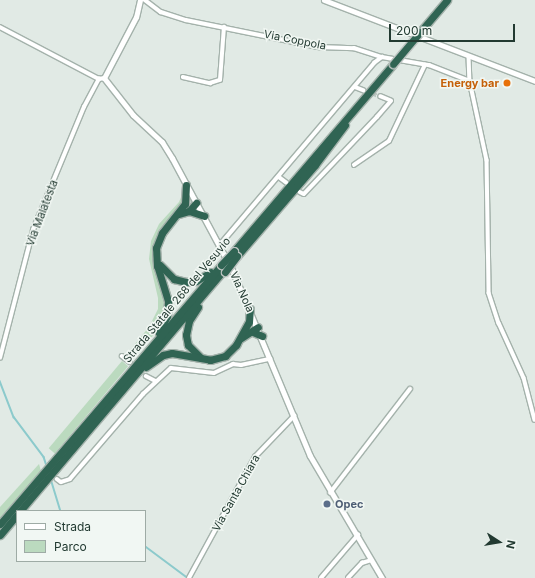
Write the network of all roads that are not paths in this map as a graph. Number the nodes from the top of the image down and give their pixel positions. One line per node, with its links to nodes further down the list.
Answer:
1 (140, 0): 11 (street)
2 (145, 0): 6 (street, Via Coppola)
3 (324, 0): 7 (street)
4 (447, 0): 15 (highway, Strada Statale 268 del Vesuvio, bridge)
5 (0, 27): 11 (street)
6 (224, 28): 8 (street, Via Coppola); 10 (street)
7 (469, 56): 12 (street); 13 (street)
8 (382, 57): 9 (street, Via Coppola); 14 (street)
9 (425, 65): 12 (street, Via Coppola); 18 (street)
10 (183, 77)
11 (101, 78): 21 (street, Via Nola); 38 (street, Via Malatesta)
12 (470, 81): 48 (street)
13 (535, 81)
14 (355, 87): 16 (street); 19 (street)
15 (371, 89): 29 (highway, Strada Statale 268 del Vesuvio); 29 (highway, Strada Statale 268 del Vesuvio)
16 (363, 90)
17 (380, 97): 22 (street)
18 (354, 165)
19 (279, 177): 20 (street); 28 (street)
20 (286, 182)
21 (186, 185): 23 (street, Via Nola); 24 (highway)
22 (300, 192)
23 (196, 202): 24 (highway); 25 (highway); 27 (street, Via Nola)
24 (185, 204): 26 (highway)
25 (189, 211): 26 (highway); 27 (highway)
26 (179, 214): 30 (highway)
27 (204, 216): 28 (street, Via Nola)
28 (219, 246): 32 (street, Via Nola)
29 (234, 251): 31 (highway, Strada Statale 268 del Vesuvio, bridge)
30 (158, 262): 31 (highway); 42 (highway)
31 (223, 267): 40 (highway); 42 (highway, Strada Statale 268 del Vesuvio); 46 (highway, Strada Statale 268 del Vesuvio)
32 (250, 309): 33 (highway); 34 (street, Via Nola)
33 (246, 326): 34 (highway); 36 (highway)
34 (256, 328): 35 (highway); 36 (highway)
35 (262, 336): 39 (street)
36 (240, 338): 40 (highway)
37 (122, 356): 41 (street)
38 (0, 358)
39 (272, 359): 44 (street); 47 (street)
40 (204, 360): 46 (highway)
41 (130, 362)
42 (132, 370): 49 (highway, Strada Statale 268 del Vesuvio)
43 (146, 376): 44 (street)
44 (156, 381): 51 (street)
45 (410, 389): 52 (street)
46 (104, 411): 49 (highway, Strada Statale 268 del Vesuvio)
47 (294, 416): 52 (street); 59 (street, Via Santa Chiara)
48 (535, 420)
49 (56, 464): 50 (highway, Strada Statale 268 del Vesuvio)
50 (43, 478): 53 (highway, Strada Statale 268 del Vesuvio); 55 (highway, Strada Statale 268 del Vesuvio)
51 (57, 479)
52 (330, 493): 57 (street)
53 (21, 510)
54 (16, 516): 56 (highway)
55 (0, 524)
56 (0, 535)
57 (358, 535): 58 (street); 60 (street)
58 (372, 560): 61 (street); 62 (street)
59 (189, 578)
60 (321, 578)
61 (348, 578)
62 (382, 578)

